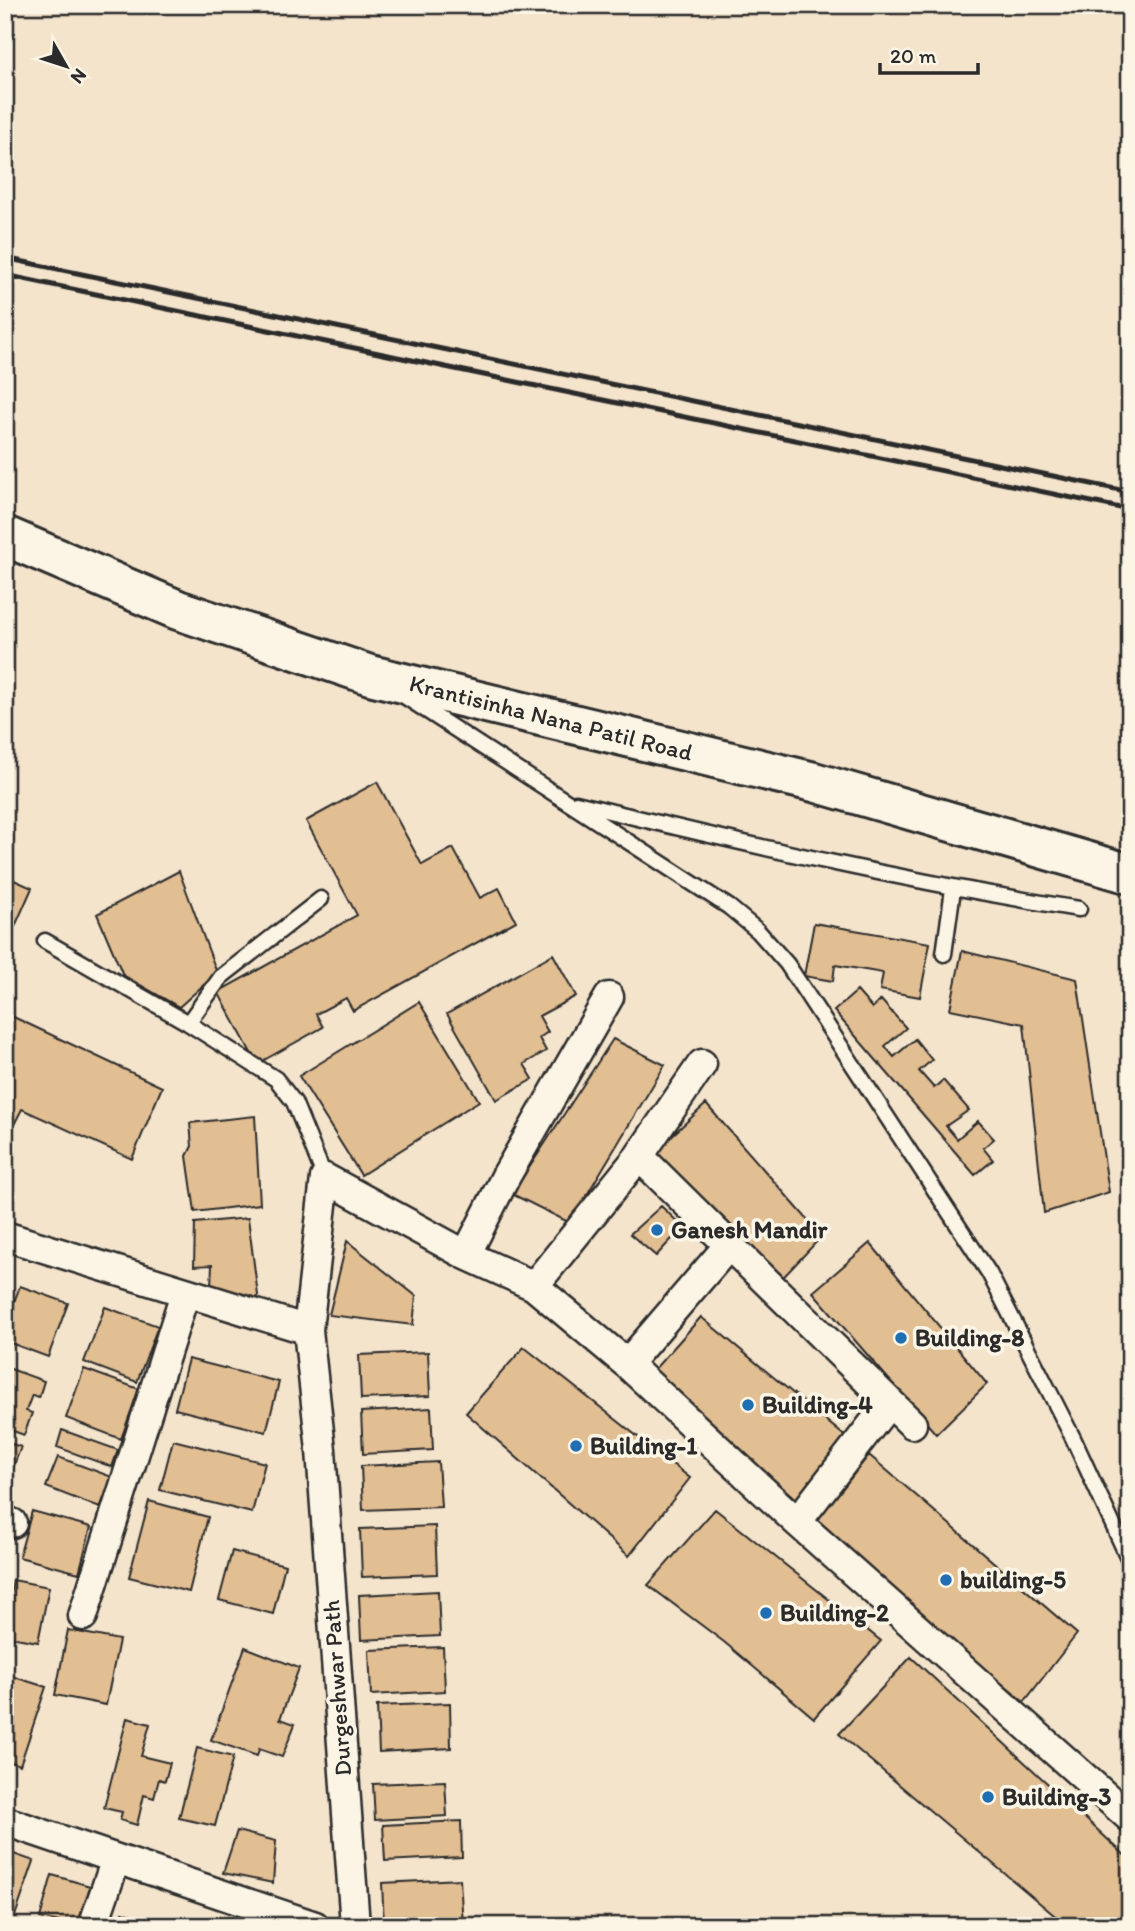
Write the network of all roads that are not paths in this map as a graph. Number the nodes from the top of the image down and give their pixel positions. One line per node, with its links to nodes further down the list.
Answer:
1 (5, 536): 2 (main road, Krantisinha Nana Patil Road)
2 (370, 675): 3 (lane); 4 (main road, Krantisinha Nana Patil Road)
3 (564, 800): 5 (lane); 25 (lane)
4 (1118, 871)
5 (953, 889): 7 (lane); 9 (lane)
6 (321, 899): 11 (lane)
7 (1079, 909)
8 (45, 941): 11 (lane)
9 (944, 954)
10 (609, 997): 17 (street)
11 (188, 1023): 14 (lane)
12 (702, 1063): 13 (street)
13 (639, 1156): 16 (street); 18 (street)
14 (326, 1178): 17 (street); 20 (street, Durgeshwar Path)
15 (5, 1236): 19 (street)
16 (729, 1245): 21 (street); 22 (street)
17 (466, 1255): 18 (street)
18 (534, 1286): 21 (street)
19 (185, 1293): 20 (street); 26 (street)
20 (308, 1330): 32 (street, Durgeshwar Path)
21 (627, 1364): 24 (street)
22 (889, 1403): 23 (street); 24 (street)
23 (912, 1424)
24 (797, 1522): 27 (street)
25 (1130, 1562)
26 (83, 1616)
27 (1129, 1817)
28 (5, 1821): 29 (street)
29 (116, 1858): 30 (street); 31 (street)
30 (93, 1926)
31 (315, 1926)
32 (355, 1926)

